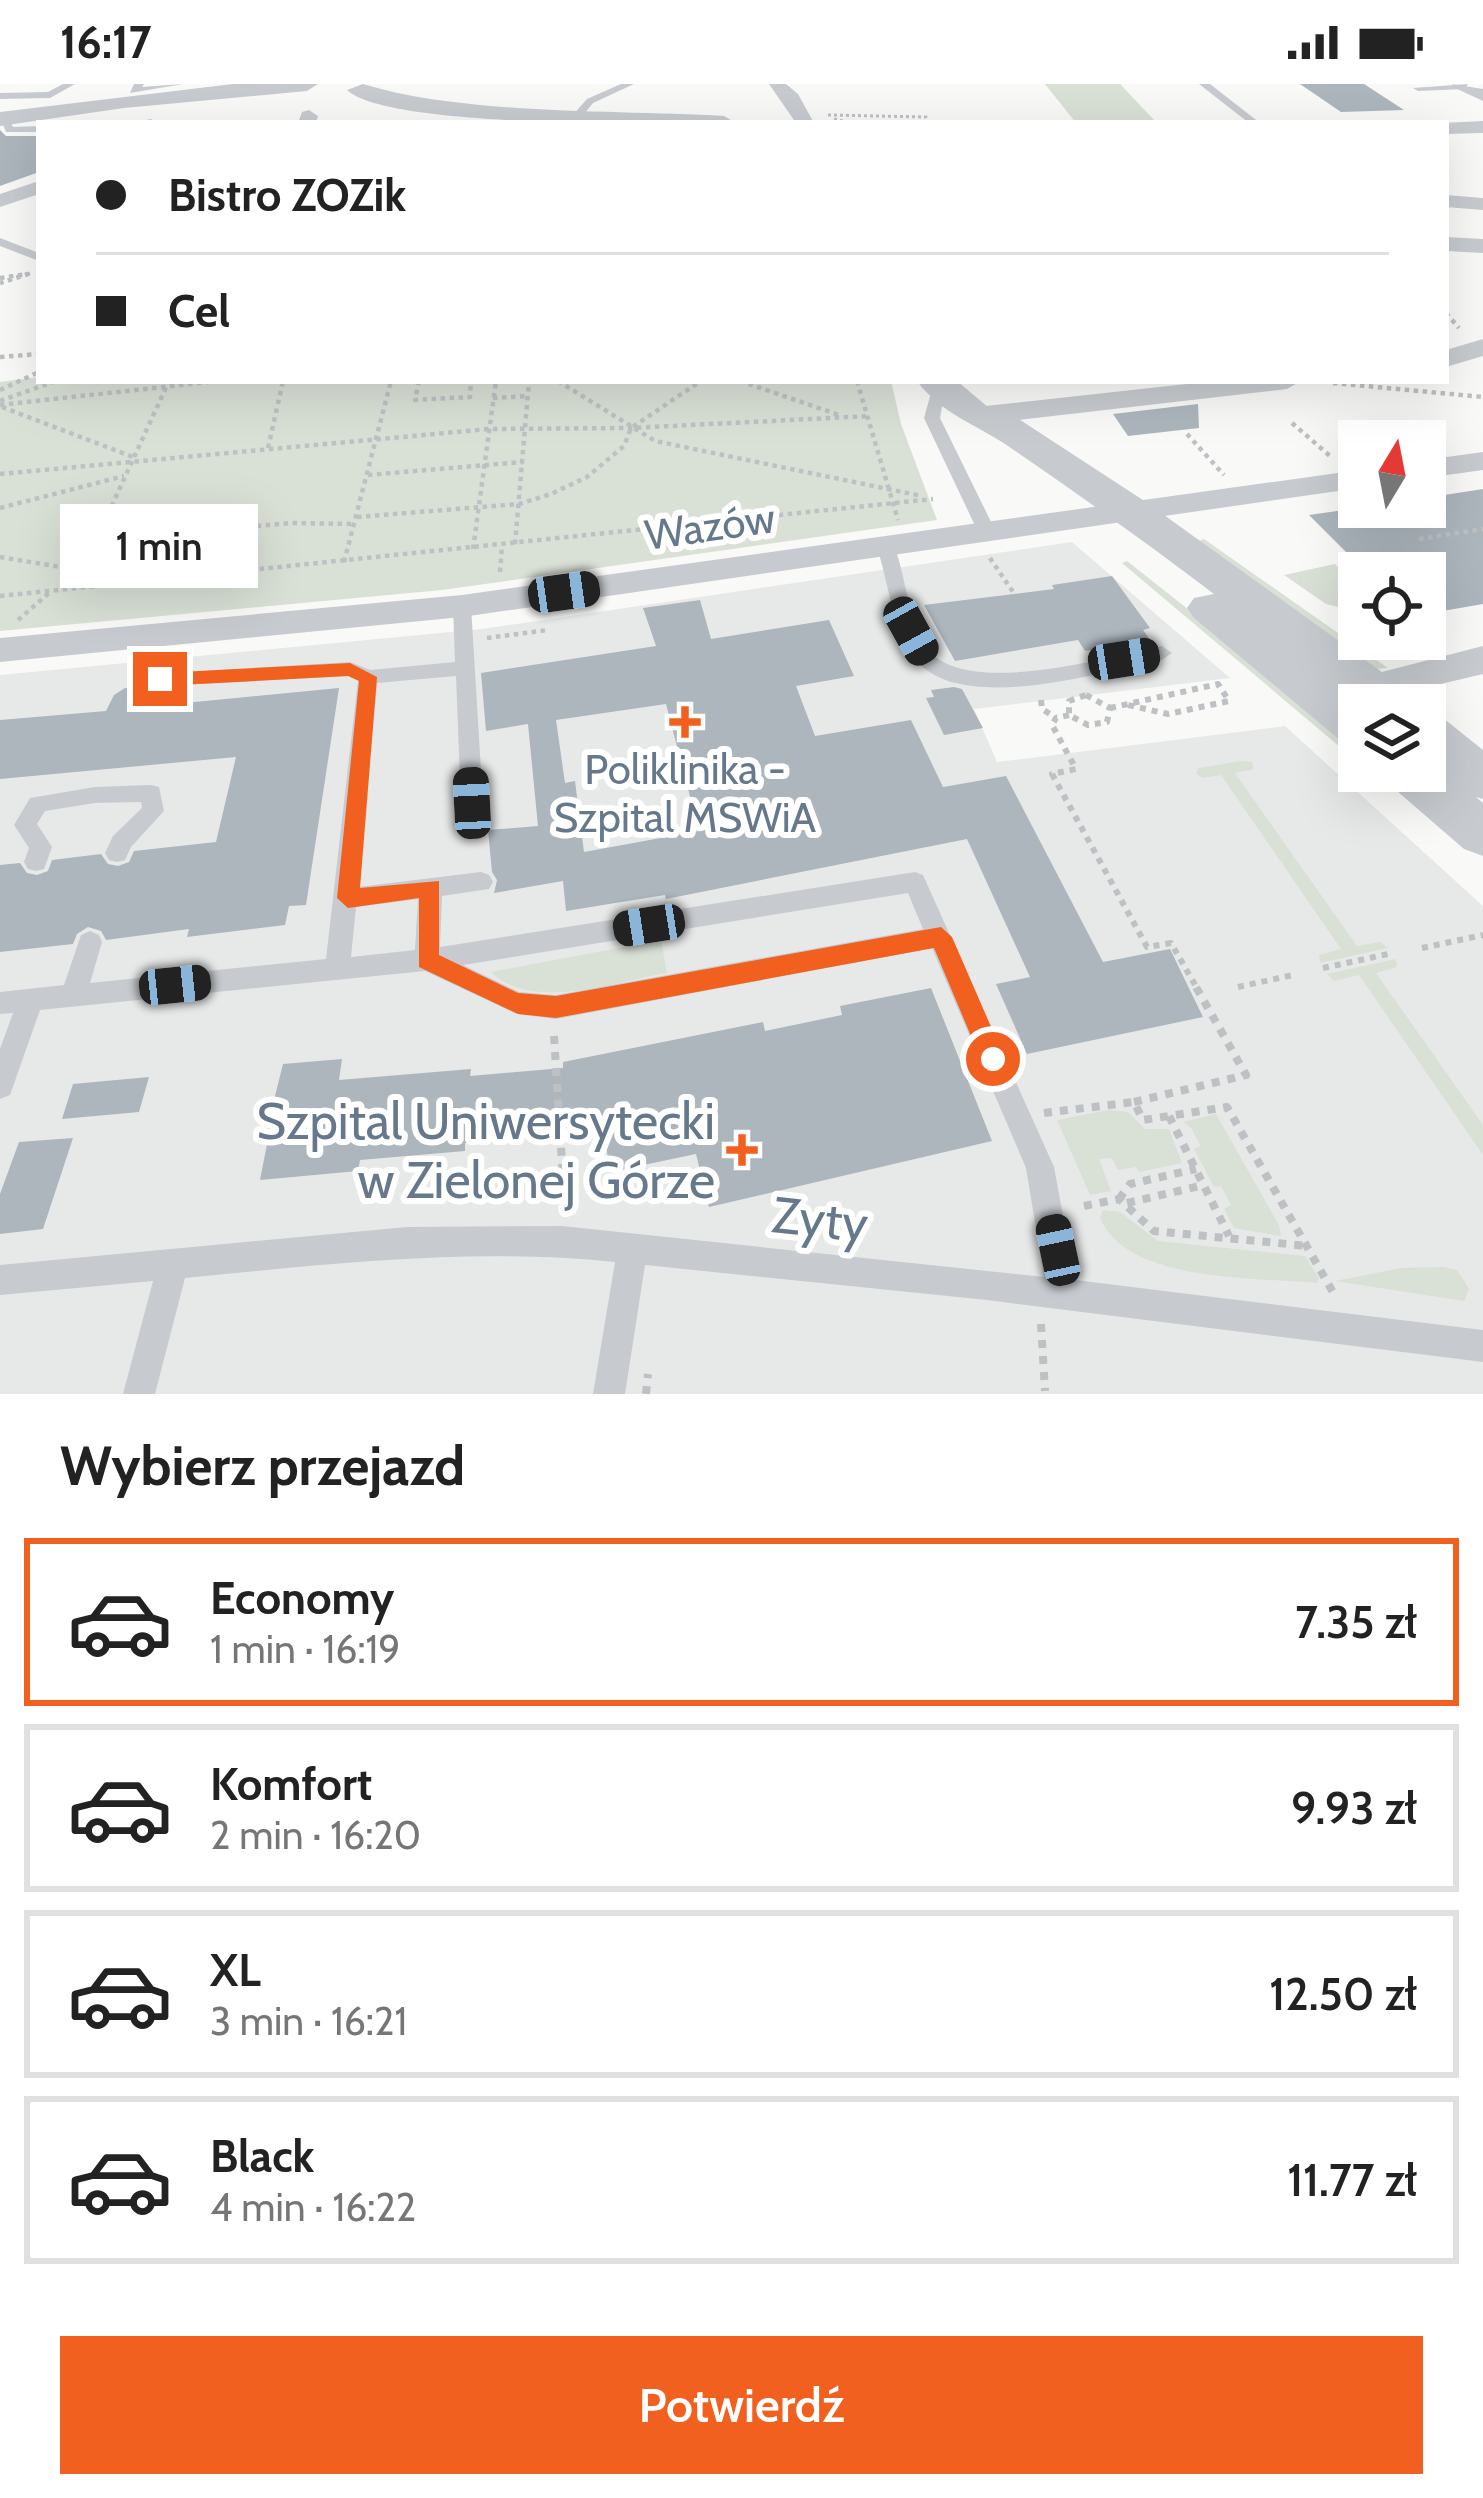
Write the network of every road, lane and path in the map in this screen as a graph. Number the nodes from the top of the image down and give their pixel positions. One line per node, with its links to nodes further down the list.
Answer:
1 (8, 84): 18 (lane)
2 (70, 84): 18 (lane)
3 (178, 84): 15 (lane)
4 (256, 84): 15 (street)
5 (629, 84): 22 (lane)
6 (776, 84): 24 (street); 25 (street)
7 (1204, 84): 29 (lane)
8 (361, 85): 13 (street); 17 (street)
9 (510, 87): 12 (lane)
10 (1418, 88): 11 (lane)
11 (1470, 89)
12 (465, 96): 17 (street); 22 (street)
13 (332, 100): 14 (street); 17 (street)
14 (307, 101): 15 (street); 16 (street)
15 (146, 102): 19 (street)
16 (200, 102): 17 (street); 19 (street)
17 (402, 105)
18 (1, 107): 19 (street); 32 (lane)
19 (90, 108)
20 (924, 110): 28 (path)
21 (869, 116): 26 (path); 27 (path); 28 (path)
22 (576, 117): 23 (street)
23 (623, 120)
24 (783, 120)
25 (804, 120)
26 (842, 120)
27 (866, 120)
28 (927, 120)
29 (1251, 120)
30 (1449, 128): 31 (street)
31 (1483, 128)
32 (36, 129)
33 (36, 188): 34 (street)
34 (0, 201)
35 (1449, 201): 36 (street)
36 (1483, 204)
37 (0, 242): 40 (lane)
38 (1449, 244): 39 (street)
39 (1483, 246)
40 (36, 256)
41 (1483, 347): 44 (street)
42 (36, 354): 43 (path)
43 (0, 356)
44 (1449, 357)
45 (36, 374): 61 (path)
46 (49, 384): 67 (path)
47 (170, 384): 67 (path); 78 (path)
48 (282, 384): 77 (path)
49 (390, 384): 76 (path)
50 (418, 384): 51 (path)
51 (471, 384)
52 (496, 384): 66 (path)
53 (530, 384): 64 (path)
54 (563, 384): 73 (path)
55 (697, 384): 73 (path)
56 (749, 384): 70 (path)
57 (858, 384): 68 (path)
58 (1228, 384): 69 (street)
59 (1345, 384): 63 (path)
60 (1447, 384): 63 (path)
61 (0, 390)
62 (935, 393): 69 (street); 102 (lane)
63 (1450, 393): 65 (path)
64 (528, 396): 66 (path); 72 (path)
65 (1483, 397)
66 (494, 398): 74 (path)
67 (0, 404): 78 (path)
68 (869, 416): 70 (path); 89 (path)
69 (976, 416): 95 (street)
70 (843, 417): 73 (path)
71 (1292, 423): 81 (path)
72 (526, 427): 73 (path); 74 (path); 80 (path)
73 (631, 428): 89 (path); 92 (path)
74 (489, 429): 76 (path); 82 (path)
75 (1187, 434): 88 (path)
76 (378, 439): 77 (path); 86 (path)
77 (268, 449): 78 (path)
78 (132, 459): 84 (path); 87 (path)
79 (1483, 461): 83 (street)
80 (523, 462): 82 (path); 92 (path)
81 (1338, 462)
82 (483, 465): 86 (path); 94 (path)
83 (1446, 467)
84 (0, 474)
85 (1338, 474): 95 (street, Wazów)
86 (368, 475): 96 (path)
87 (124, 476): 93 (path); 110 (path)
88 (1230, 482)
89 (889, 489): 90 (path); 91 (path)
90 (933, 499): 91 (path); 102 (path)
91 (893, 502): 97 (path); 106 (path)
92 (519, 504): 94 (path); 104 (path)
93 (0, 508)
94 (478, 509): 96 (path); 107 (path)
95 (1113, 515): 102 (street, Wazów); 126 (street)
96 (356, 520): 99 (path); 109 (path)
97 (733, 520): 98 (path); 98 (path)
98 (684, 526): 104 (path)
99 (246, 527): 101 (path); 111 (path)
100 (1483, 529): 103 (path)
101 (176, 533)
102 (984, 534): 106 (street, Wazów); 116 (path)
103 (1419, 539)
104 (515, 544): 105 (path)
105 (502, 546): 107 (path); 112 (path)
106 (898, 546): 117 (street, Wazów); 120 (lane)
107 (473, 549): 109 (path)
108 (0, 557): 110 (path)
109 (344, 562): 111 (path)
110 (81, 570): 113 (path)
111 (236, 572): 113 (path)
112 (499, 575)
113 (74, 588): 114 (path)
114 (52, 590): 115 (path); 119 (path)
115 (0, 596)
116 (1015, 596)
117 (468, 620): 118 (path); 119 (street, Wazów); 122 (lane)
118 (548, 629)
119 (1, 642)
120 (1162, 653)
121 (1483, 658): 125 (street)
122 (465, 668): 123 (lane); 133 (lane)
123 (368, 677): 124 (lane); 139 (lane)
124 (160, 679)
125 (1419, 684)
126 (1338, 687)
127 (1128, 705): 127 (path); 128 (path)
128 (1110, 708): 129 (path); 129 (path)
129 (1069, 715): 155 (path)
130 (1446, 748): 131 (street)
131 (1483, 779)
132 (1434, 792): 134 (street)
133 (472, 803)
134 (1483, 834)
135 (117, 853): 136 (lane)
136 (36, 862)
137 (481, 882): 138 (lane)
138 (431, 888): 139 (lane); 145 (lane)
139 (348, 898): 147 (lane)
140 (1483, 934): 143 (path)
141 (941, 937): 145 (lane); 145 (lane); 168 (lane)
142 (90, 942): 150 (lane)
143 (1422, 948)
144 (1393, 953): 146 (path)
145 (427, 960): 147 (lane)
146 (1322, 968)
147 (337, 969): 150 (lane)
148 (1293, 975): 149 (path)
149 (1238, 987)
150 (73, 996): 151 (lane)
151 (31, 1000): 152 (lane); 154 (lane)
152 (0, 1003)
153 (554, 1036): 162 (path)
154 (0, 1086)
155 (1134, 1102): 156 (path); 157 (path)
156 (1043, 1114)
157 (1169, 1116): 158 (path); 165 (path)
158 (1196, 1168): 159 (path); 160 (path)
159 (1204, 1186): 160 (path); 163 (path)
160 (1123, 1201): 161 (path); 163 (path)
161 (1084, 1206)
162 (565, 1211)
163 (1231, 1238): 165 (path)
164 (633, 1246): 166 (lane, Zyty); 168 (lane, Zyty); 174 (lane)
165 (1308, 1246): 169 (path)
166 (173, 1264): 167 (lane, Zyty); 173 (lane)
167 (0, 1280)
168 (1062, 1294): 171 (lane, Zyty)
169 (1334, 1294)
170 (1041, 1324): 172 (path)
171 (1483, 1346)
172 (1045, 1391)
173 (139, 1394)
174 (609, 1394)

